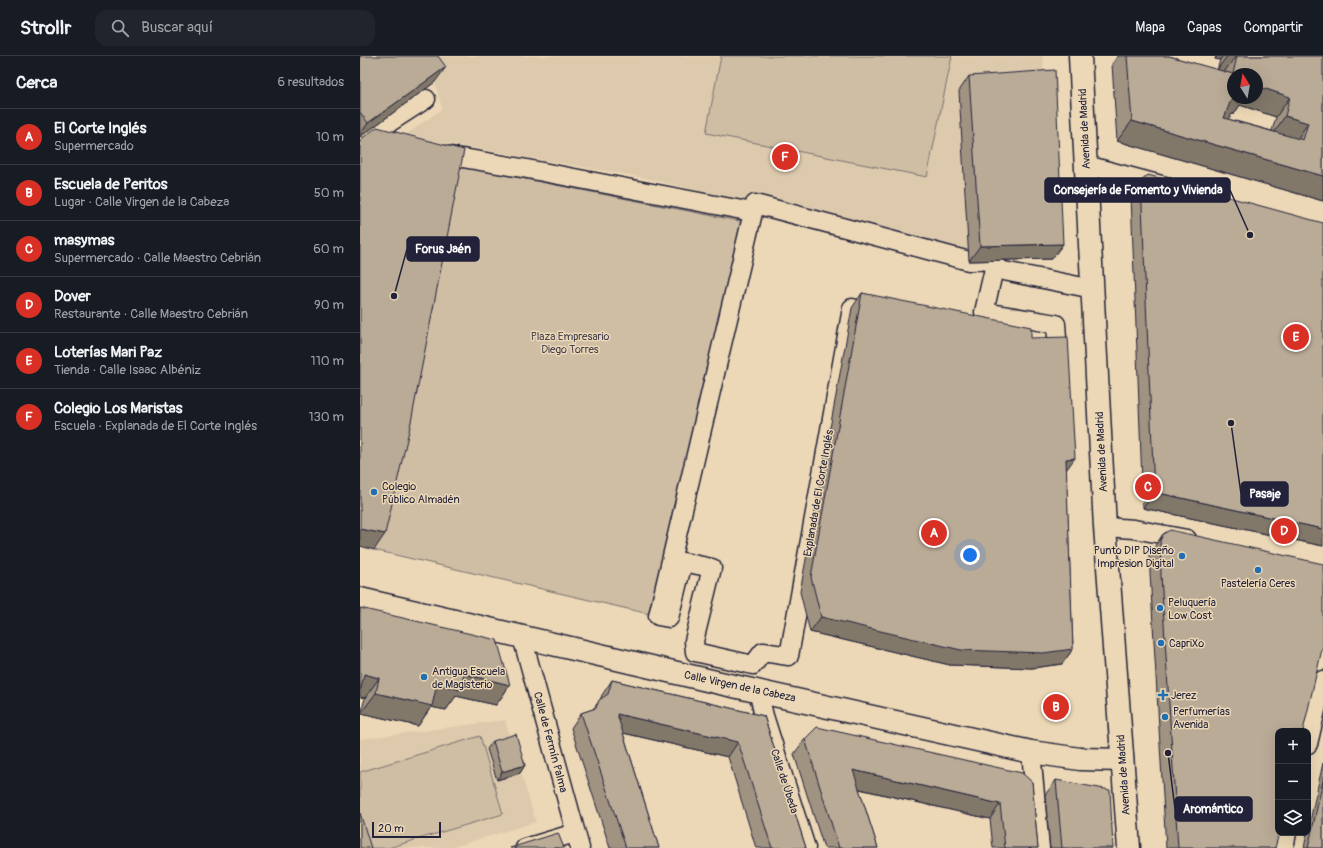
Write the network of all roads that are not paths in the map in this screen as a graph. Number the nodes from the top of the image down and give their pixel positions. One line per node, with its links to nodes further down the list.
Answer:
1 (1080, 56): 6 (street, Avenida de Madrid)
2 (426, 99): 3 (street)
3 (362, 140): 4 (street)
4 (394, 142)
5 (422, 149): 8 (street)
6 (1086, 165): 7 (street); 10 (street, Avenida de Madrid)
7 (1178, 189)
8 (747, 211)
9 (994, 269): 9 (street, Explanada de El Corte Inglés); 10 (street)
10 (1092, 289): 11 (street, Avenida de Madrid)
11 (1105, 527): 12 (street); 19 (street, Avenida de Madrid)
12 (1202, 542)
13 (360, 599): 14 (street, Calle Virgen de la Cabeza)
14 (522, 637): 16 (street, Calle Virgen de la Cabeza); 21 (street, Calle de Fermín Palma)
15 (1323, 680): 17 (street)
16 (758, 690): 18 (street, Calle Virgen de la Cabeza); 23 (street, Calle de Úbeda)
17 (1311, 731)
18 (1032, 752): 19 (street, Calle Virgen de la Cabeza); 24 (street)
19 (1122, 760): 25 (street, Avenida de Madrid)
20 (1286, 836): 26 (street)
21 (577, 841): 22 (street)
22 (524, 848)
23 (806, 848)
24 (1040, 848)
25 (1129, 848)
26 (1284, 848)

